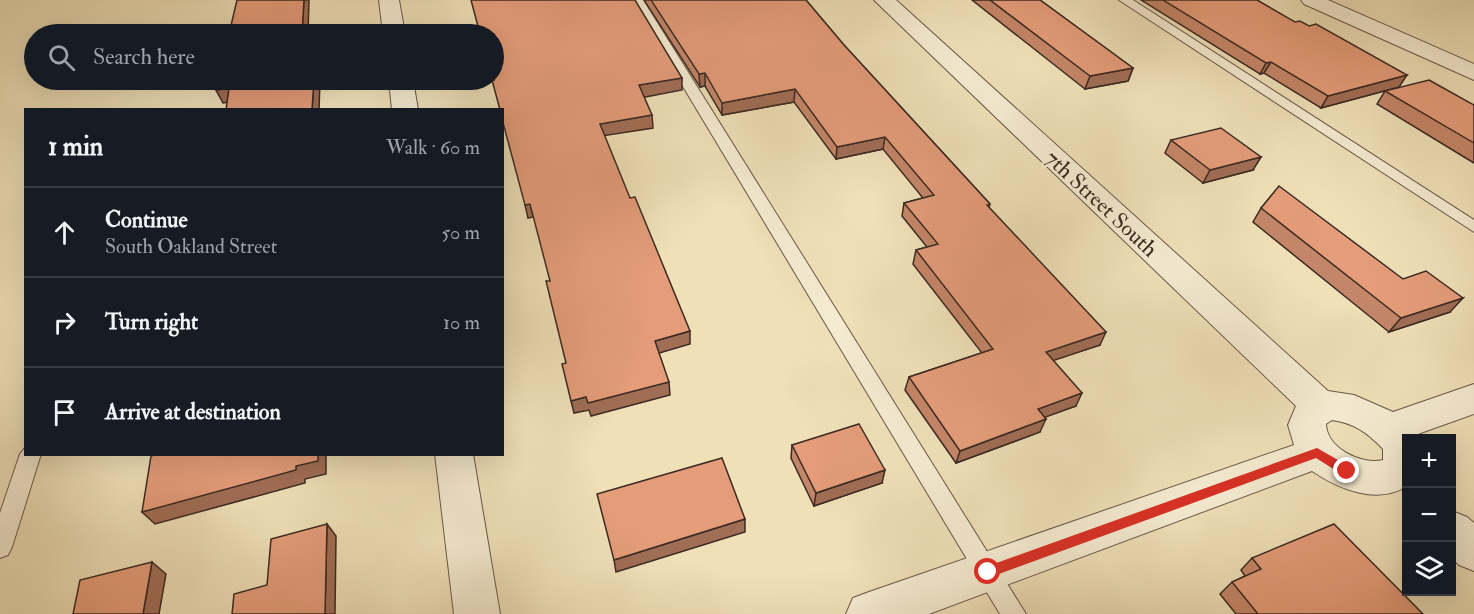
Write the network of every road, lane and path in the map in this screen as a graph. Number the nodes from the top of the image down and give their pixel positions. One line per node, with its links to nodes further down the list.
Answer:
1 (389, 0): 6 (street)
2 (637, 0): 21 (lane)
3 (884, 0): 12 (street, 7th Street South)
4 (1125, 0): 10 (lane)
5 (1311, 0): 7 (street)
6 (393, 24)
7 (1474, 73)
8 (402, 90): 9 (street)
9 (405, 108)
10 (1474, 227)
11 (1474, 399): 13 (street)
12 (1321, 407): 13 (street); 14 (street)
13 (1388, 429): 17 (street)
14 (1317, 453): 17 (street); 21 (street)
15 (31, 456): 19 (lane)
16 (454, 456): 22 (street)
17 (1399, 482)
18 (1456, 534): 20 (street)
19 (0, 548)
20 (1474, 551)
21 (988, 572): 23 (street); 24 (lane)
22 (477, 614)
23 (869, 614)
24 (1014, 614)

